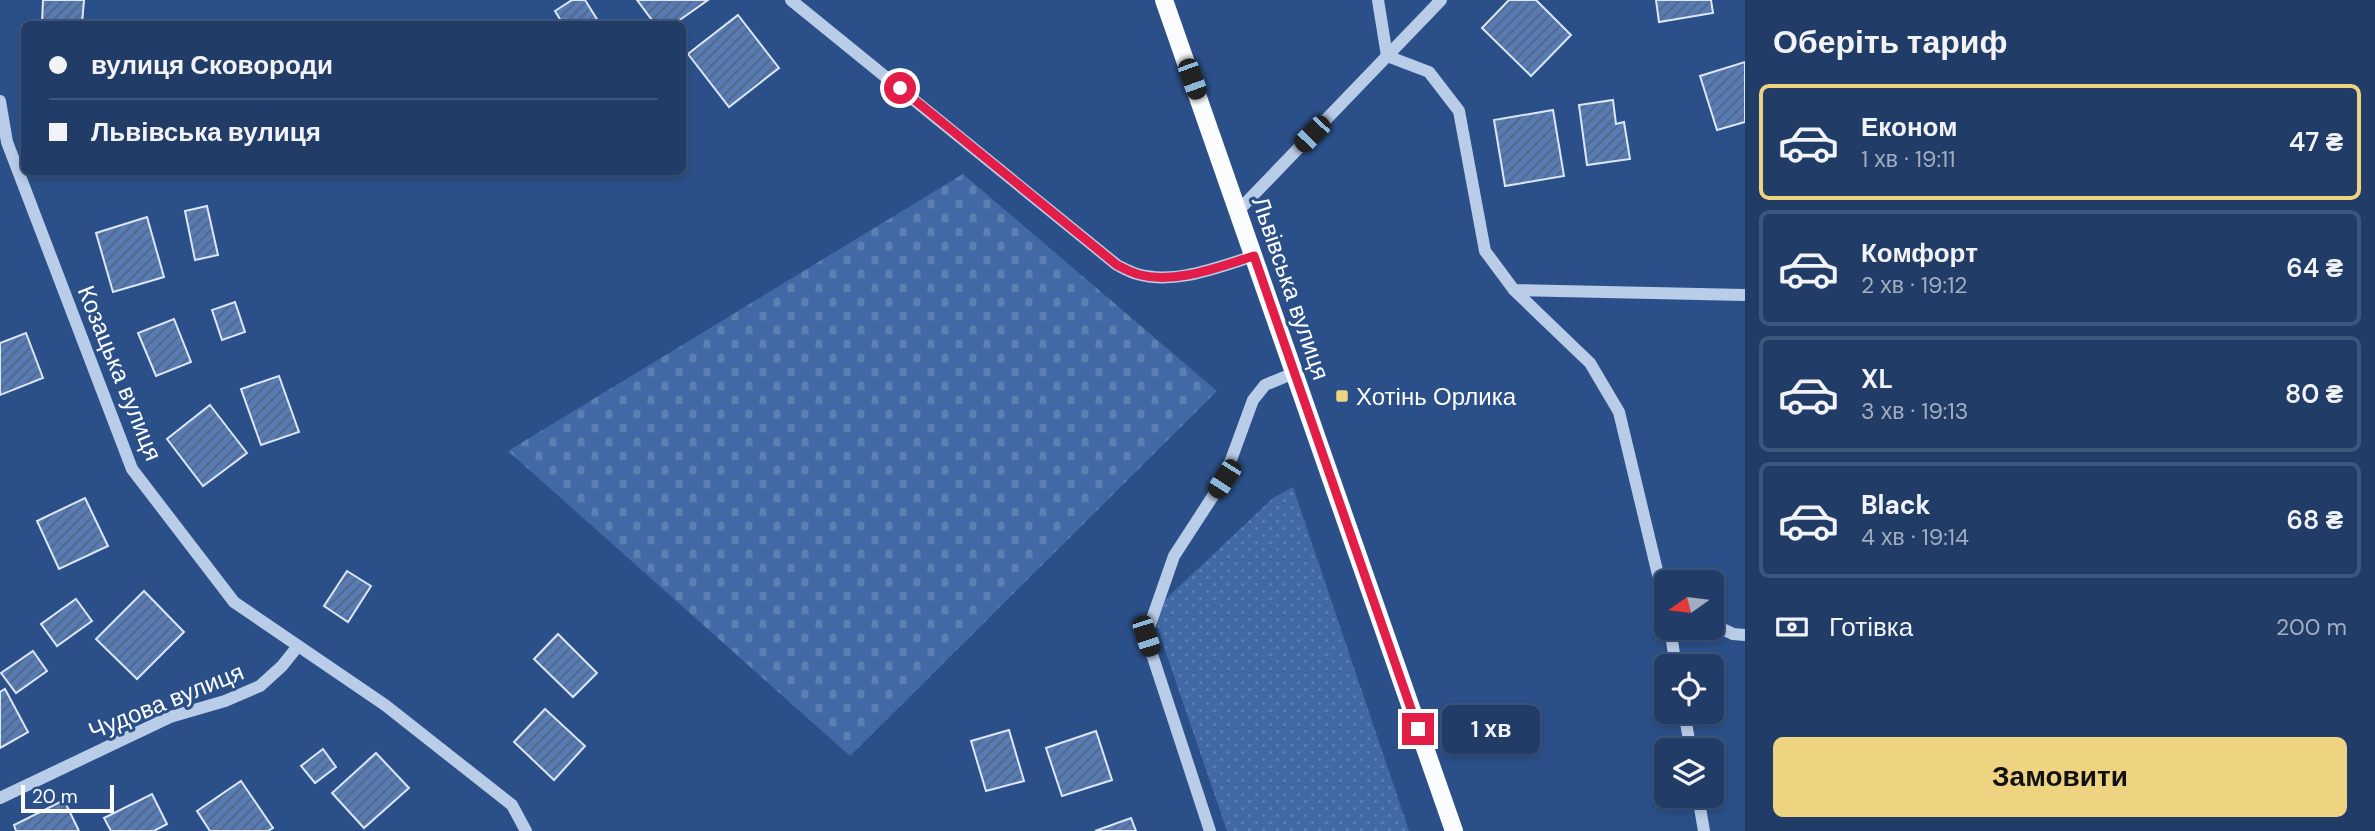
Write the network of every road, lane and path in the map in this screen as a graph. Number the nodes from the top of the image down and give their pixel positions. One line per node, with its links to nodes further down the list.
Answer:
1 (791, 0): 8 (street)
2 (1164, 0): 7 (main road, Львівська вулиця)
3 (1378, 0): 5 (street)
4 (1441, 0): 5 (street)
5 (1387, 56): 7 (street); 9 (street)
6 (0, 101): 15 (street, Козацька вулиця)
7 (1238, 211): 8 (main road, Львівська вулиця)
8 (1254, 256): 11 (main road, Львівська вулиця)
9 (1514, 290): 10 (street); 12 (street)
10 (1745, 295)
11 (1294, 373): 19 (street); 20 (main road, Львівська вулиця)
12 (1657, 570)
13 (1724, 630): 14 (street)
14 (1745, 635)
15 (298, 646): 16 (street, Чудова вулиця); 18 (street, Козацька вулиця)
16 (0, 798)
17 (1700, 808): 21 (street)
18 (526, 831)
19 (1210, 831)
20 (1454, 831)
21 (1704, 831)

